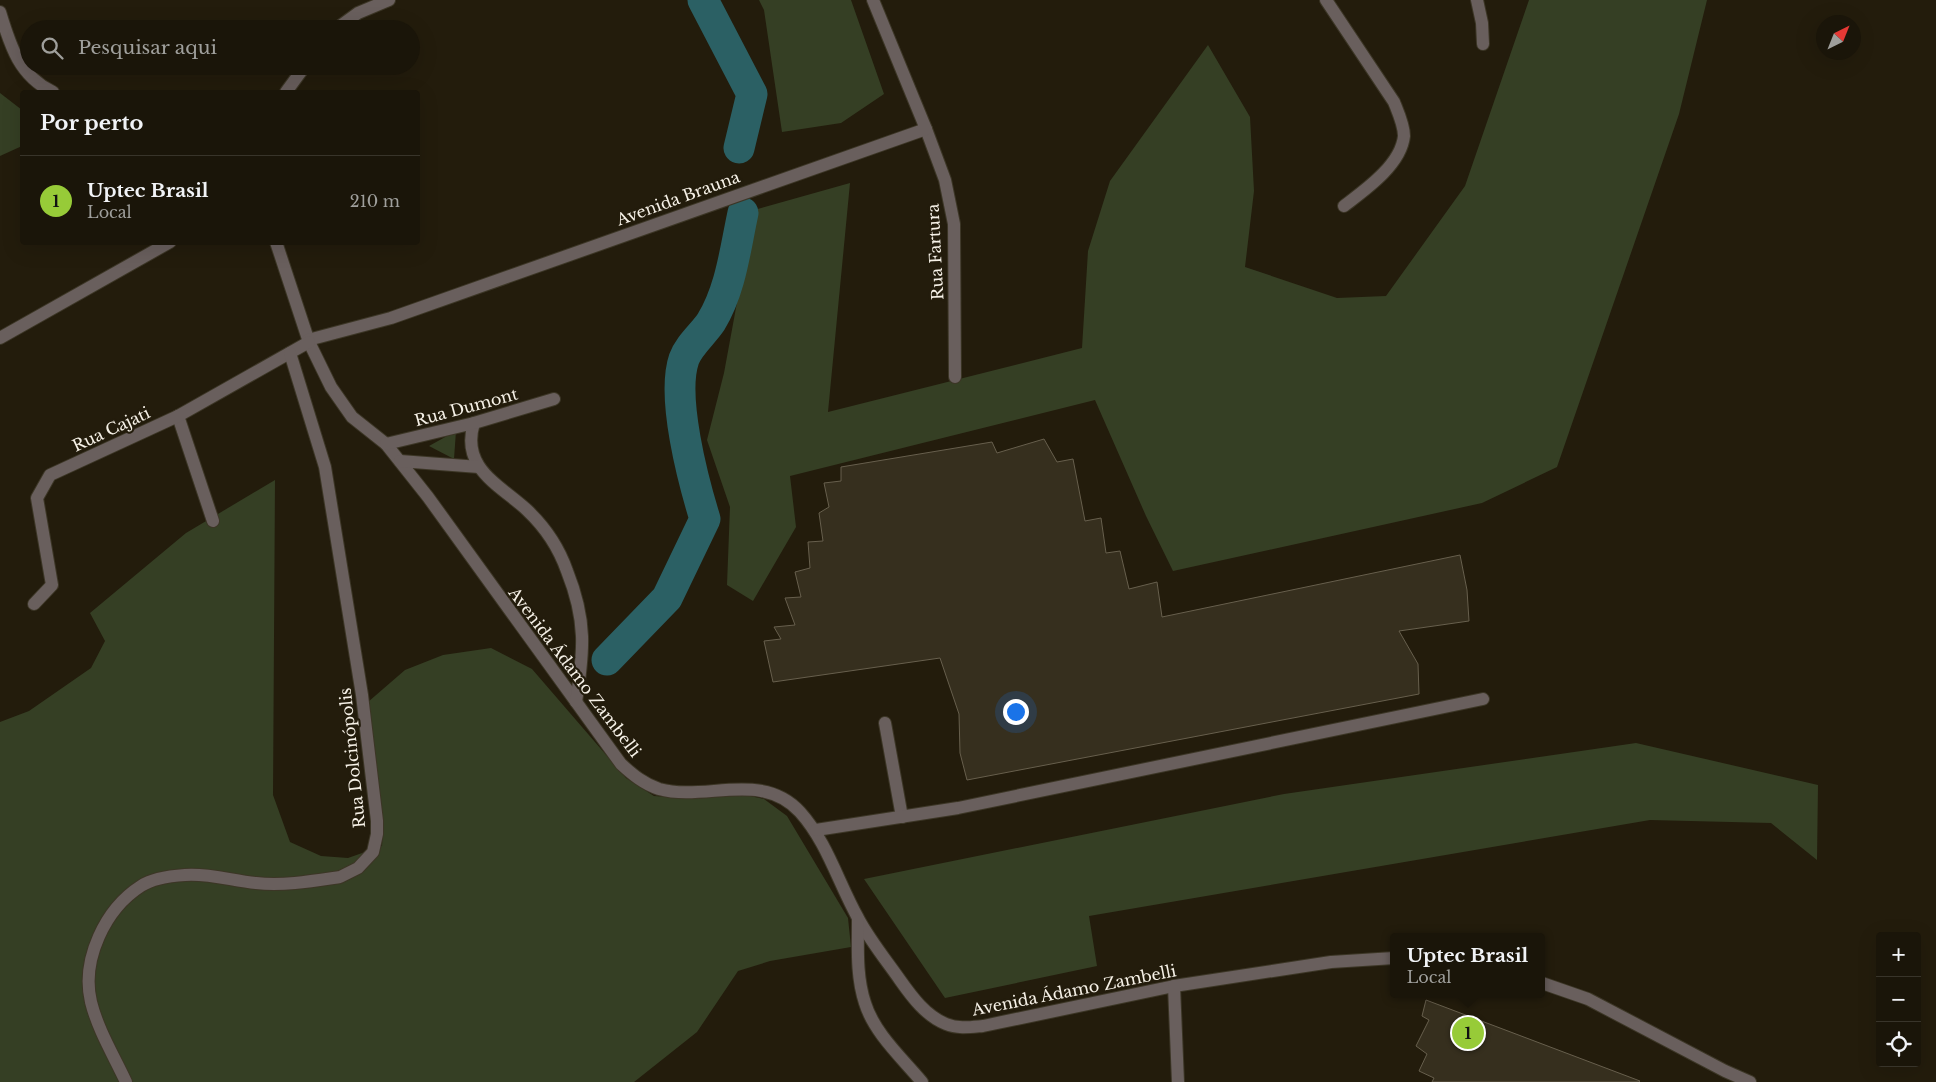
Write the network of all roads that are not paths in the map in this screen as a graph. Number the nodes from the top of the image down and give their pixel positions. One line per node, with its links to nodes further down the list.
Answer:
1 (389, 0): 6 (street)
2 (873, 0): 13 (street)
3 (1326, 0): 14 (street)
4 (1477, 0): 7 (street)
5 (0, 12): 8 (street)
6 (348, 20)
7 (1483, 44)
8 (20, 65)
9 (30, 75): 11 (street)
10 (298, 75): 12 (street)
11 (48, 90)
12 (287, 90)
13 (926, 129): 18 (street, Avenida Brauna); 20 (street, Rua Fartura)
14 (1344, 206)
15 (165, 245): 17 (street)
16 (277, 245): 18 (street, Avenida Ádamo Zambelli)
17 (0, 338)
18 (309, 341): 19 (street, Rua Cajati); 24 (street, Avenida Ádamo Zambelli)
19 (290, 353): 22 (street, Rua Cajati); 38 (street, Rua Dolcinópolis)
20 (955, 377)
21 (554, 400): 23 (street, Rua Dumont)
22 (178, 416): 27 (street); 28 (street, Rua Cajati)
23 (474, 423): 24 (street, Rua Dumont); 26 (street)
24 (386, 444): 25 (street, Avenida Ádamo Zambelli)
25 (400, 461): 26 (street); 30 (street, Avenida Ádamo Zambelli)
26 (479, 467): 30 (street)
27 (213, 521)
28 (34, 604)
29 (1483, 699): 32 (street)
30 (576, 702): 33 (street, Avenida Ádamo Zambelli)
31 (885, 723): 32 (street)
32 (902, 817): 33 (street)
33 (816, 830): 34 (street, Avenida Ádamo Zambelli)
34 (858, 919): 37 (street, Avenida Ádamo Zambelli); 39 (street)
35 (1390, 958): 37 (street, Avenida Ádamo Zambelli)
36 (1545, 984): 41 (street)
37 (1174, 986): 40 (street)
38 (126, 1082)
39 (922, 1082)
40 (1178, 1082)
41 (1750, 1082)

